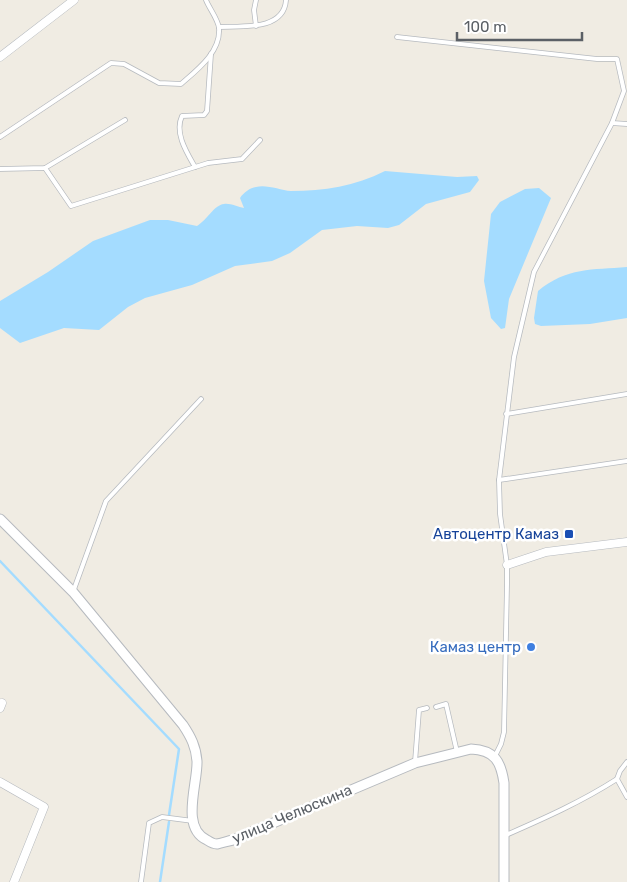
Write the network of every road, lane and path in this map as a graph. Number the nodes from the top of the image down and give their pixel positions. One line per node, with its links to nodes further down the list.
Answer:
1 (74, 0): 9 (street)
2 (206, 0): 6 (lane)
3 (256, 0): 5 (lane)
4 (286, 0): 5 (lane)
5 (256, 26): 6 (lane)
6 (219, 27): 8 (lane)
7 (397, 38): 11 (lane)
8 (211, 54): 13 (lane); 15 (lane)
9 (0, 57)
10 (125, 120): 16 (lane)
11 (612, 123): 12 (lane); 20 (lane)
12 (627, 124)
13 (0, 137)
14 (260, 140): 15 (lane)
15 (195, 167): 16 (lane)
16 (45, 168): 17 (lane)
17 (0, 169)
18 (627, 394): 20 (lane)
19 (201, 398): 26 (lane)
20 (506, 414): 22 (lane)
21 (627, 461): 22 (lane)
22 (499, 480): 25 (lane)
23 (0, 519): 26 (street)
24 (627, 542): 25 (street)
25 (507, 565): 30 (lane)
26 (74, 592): 36 (street)
27 (436, 707): 29 (lane)
28 (428, 708): 32 (lane)
29 (457, 752): 30 (street, улица Челюскина); 32 (street, улица Челюскина)
30 (494, 758): 37 (street)
31 (627, 762): 33 (lane)
32 (415, 763): 36 (street, улица Челюскина)
33 (617, 779): 35 (lane); 37 (lane)
34 (0, 782): 38 (street)
35 (627, 797)
36 (193, 821): 39 (lane)
37 (504, 836): 40 (street)
38 (14, 882)
39 (141, 882)
40 (504, 882)

